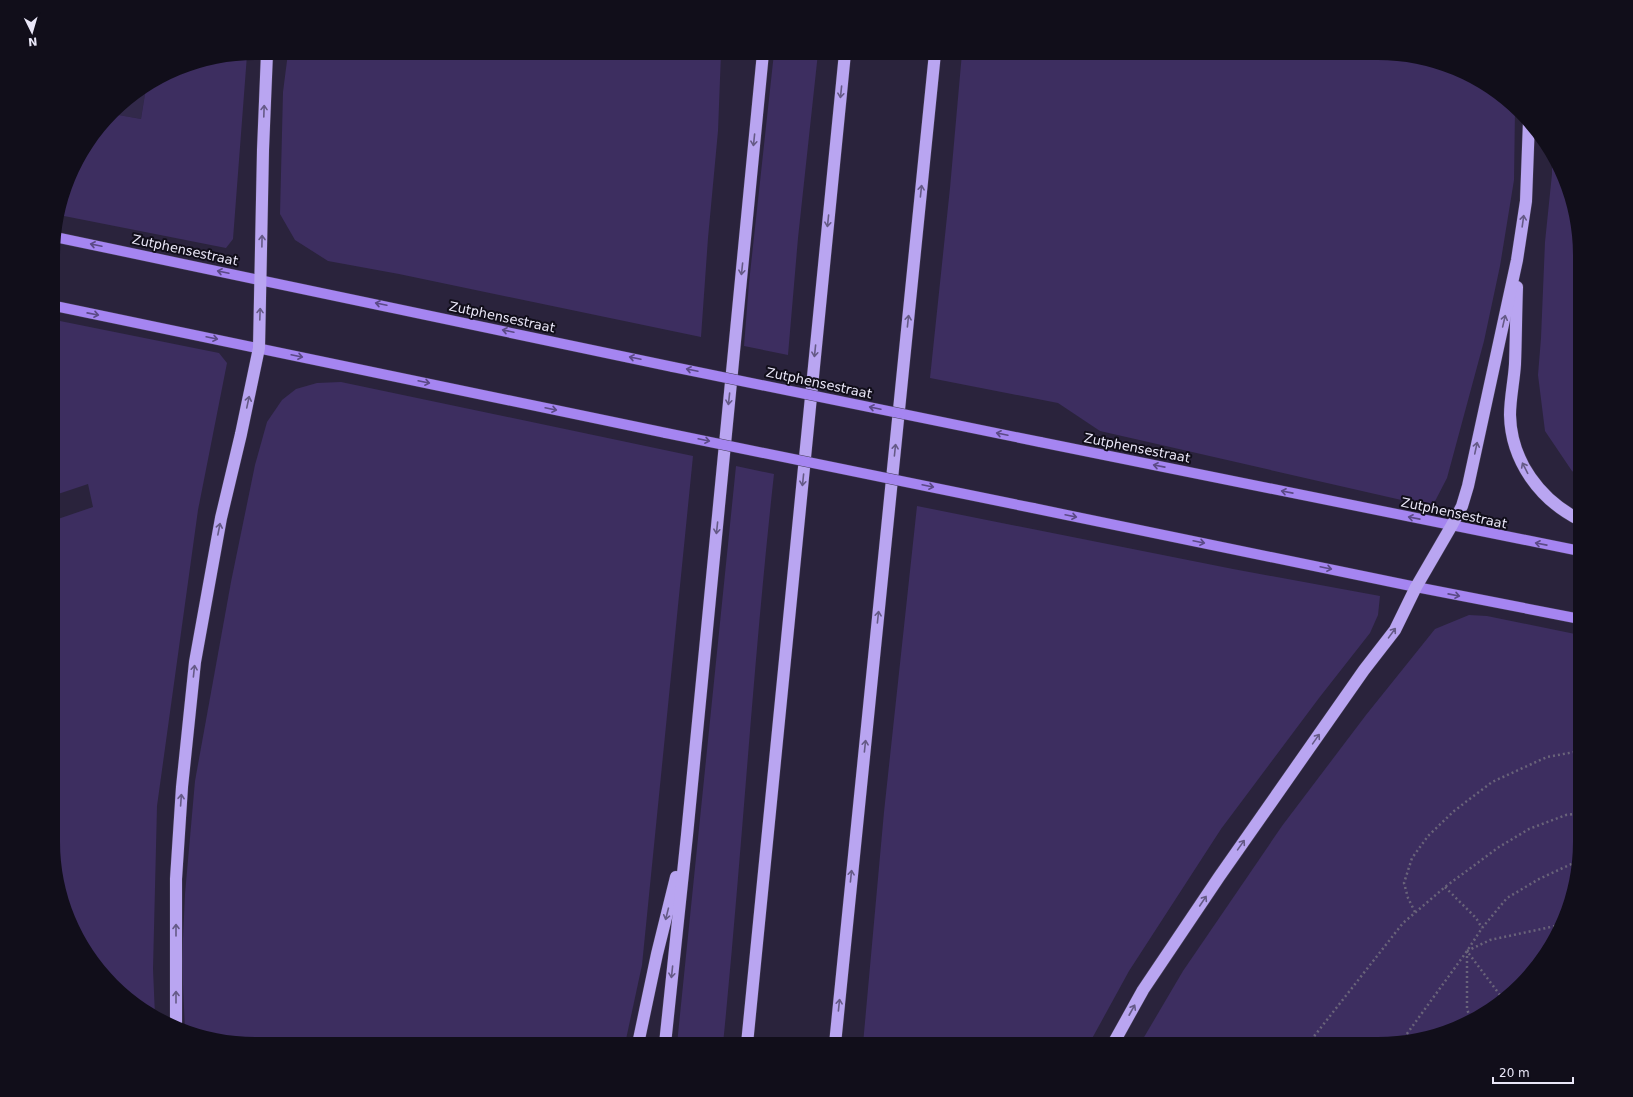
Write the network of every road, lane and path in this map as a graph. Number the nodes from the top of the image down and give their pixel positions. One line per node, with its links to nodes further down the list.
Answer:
1 (267, 60): 10 (highway, one-way to 1)
2 (758, 60): 6 (highway)
3 (762, 60): 6 (highway)
4 (844, 60): 33 (highway, one-way to 33)
5 (934, 60): 34 (highway, one-way to 5)
6 (758, 101): 20 (highway, one-way to 20)
7 (1529, 131): 9 (highway, one-way to 7)
8 (61, 238): 10 (main road, Zutphensestraat, one-way to 8)
9 (1517, 260): 13 (highway, one-way to 9); 14 (highway, one-way to 9)
10 (261, 280): 12 (highway, one-way to 10); 14 (main road, Zutphensestraat, one-way to 10, bridge)
11 (60, 307): 12 (main road, one-way to 12)
12 (259, 348): 16 (main road, one-way to 16, bridge); 29 (highway, one-way to 12)
13 (1573, 516)
14 (1452, 525): 15 (main road, Zutphensestraat, one-way to 14); 16 (highway)
15 (1573, 550)
16 (1416, 587): 17 (main road, one-way to 17); 35 (highway, one-way to 16)
17 (1573, 618)
18 (1573, 752): 23 (path)
19 (1573, 814): 22 (path)
20 (687, 835): 31 (highway, one-way to 31); 32 (highway, one-way to 32)
21 (1571, 864): 25 (path)
22 (1445, 886): 23 (path); 25 (path)
23 (1415, 912): 36 (path)
24 (1554, 926): 26 (path)
25 (1482, 928): 26 (path)
26 (1467, 951): 27 (path); 28 (path); 30 (path)
27 (1500, 995)
28 (1469, 1014)
29 (176, 1020)
30 (1406, 1034)
31 (639, 1037)
32 (666, 1037)
33 (748, 1037)
34 (836, 1037)
35 (1117, 1037)
36 (1313, 1037)

